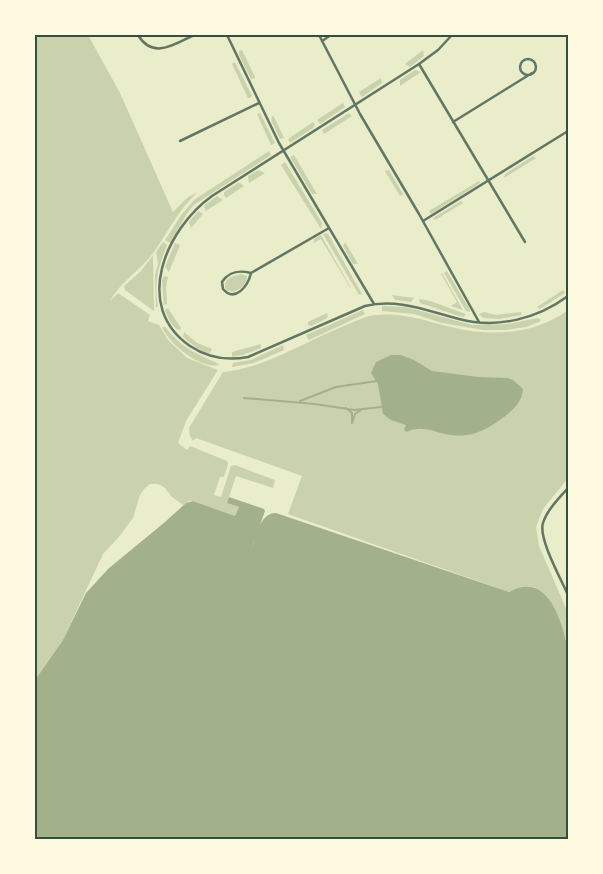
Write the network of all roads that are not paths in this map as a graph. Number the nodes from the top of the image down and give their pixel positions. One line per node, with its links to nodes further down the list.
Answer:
1 (138, 35): 2 (street)
2 (194, 35)
3 (226, 35): 10 (street)
4 (319, 35): 7 (street)
5 (331, 35): 7 (street)
6 (452, 35): 8 (street)
7 (322, 41): 11 (street)
8 (419, 64): 11 (street); 12 (street)
9 (532, 73): 9 (street); 12 (street)
10 (259, 103): 14 (street); 15 (street)
11 (355, 105): 15 (street); 17 (street)
12 (453, 122): 16 (street)
13 (568, 131): 16 (street)
14 (180, 141)
15 (284, 151): 18 (street); 22 (street)
16 (488, 181): 17 (street); 19 (street)
17 (423, 221): 23 (street)
18 (329, 228): 20 (street); 22 (street)
19 (524, 242)
20 (251, 273): 20 (street)
21 (568, 296): 23 (street)
22 (374, 304): 23 (street)
23 (480, 322)
24 (568, 488): 25 (street)
25 (568, 595)

